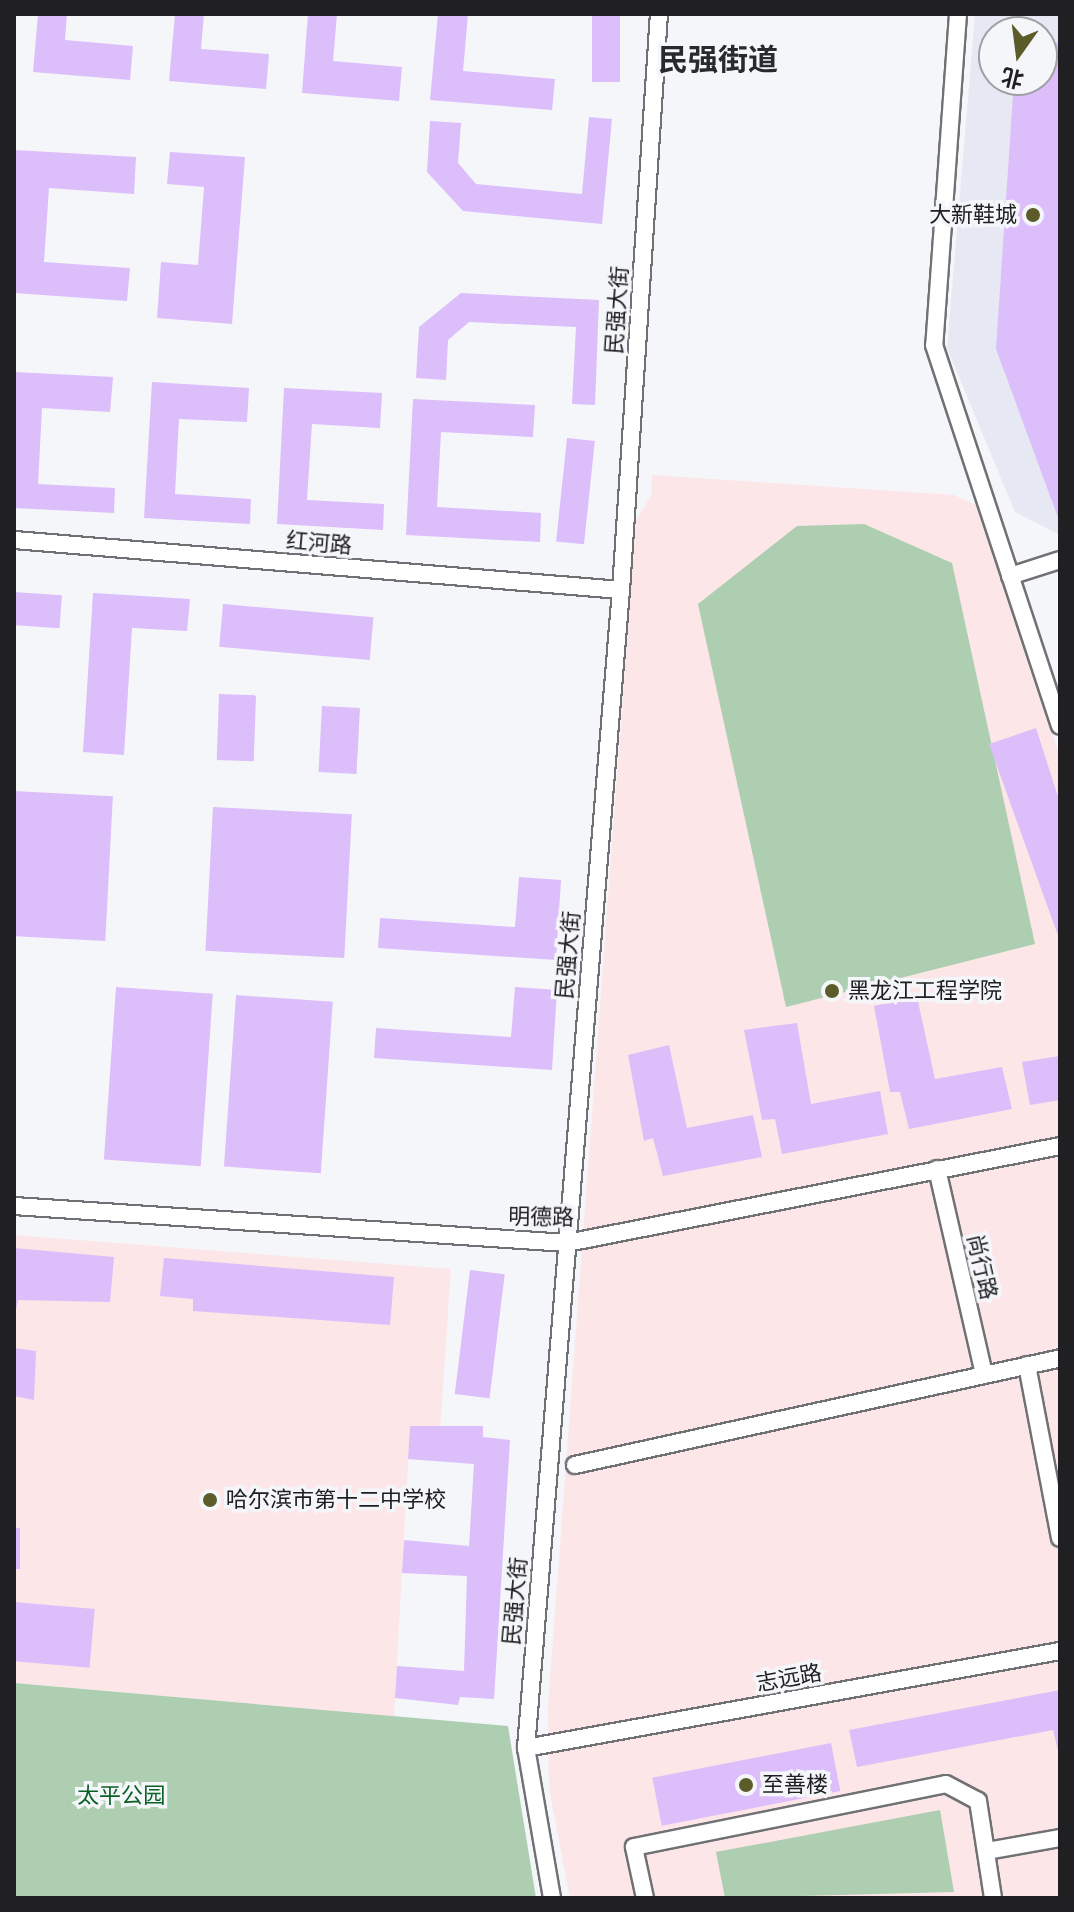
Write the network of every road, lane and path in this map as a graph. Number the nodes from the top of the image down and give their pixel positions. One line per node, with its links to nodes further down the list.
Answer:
1 (659, 14): 6 (street, 民强大街)
2 (958, 14): 5 (street)
3 (14, 540): 6 (street, 红河路)
4 (1060, 560): 5 (street)
5 (1010, 576): 7 (street)
6 (621, 590): 11 (street, 民强大街)
7 (1060, 726)
8 (1060, 1146): 9 (street, 明德路)
9 (937, 1169): 11 (street, 明德路); 14 (street, 尚行路)
10 (14, 1206): 11 (street, 明德路)
11 (567, 1243): 18 (street, 民强大街)
12 (1060, 1358): 13 (street)
13 (1027, 1365): 14 (street); 16 (street)
14 (984, 1375): 15 (street)
15 (575, 1465)
16 (1060, 1538)
17 (1060, 1651): 18 (street, 志远路)
18 (526, 1748): 21 (street, 民强大街)
19 (1060, 1838): 20 (street)
20 (987, 1851): 22 (street); 23 (street)
21 (552, 1898)
22 (645, 1898)
23 (993, 1898)

